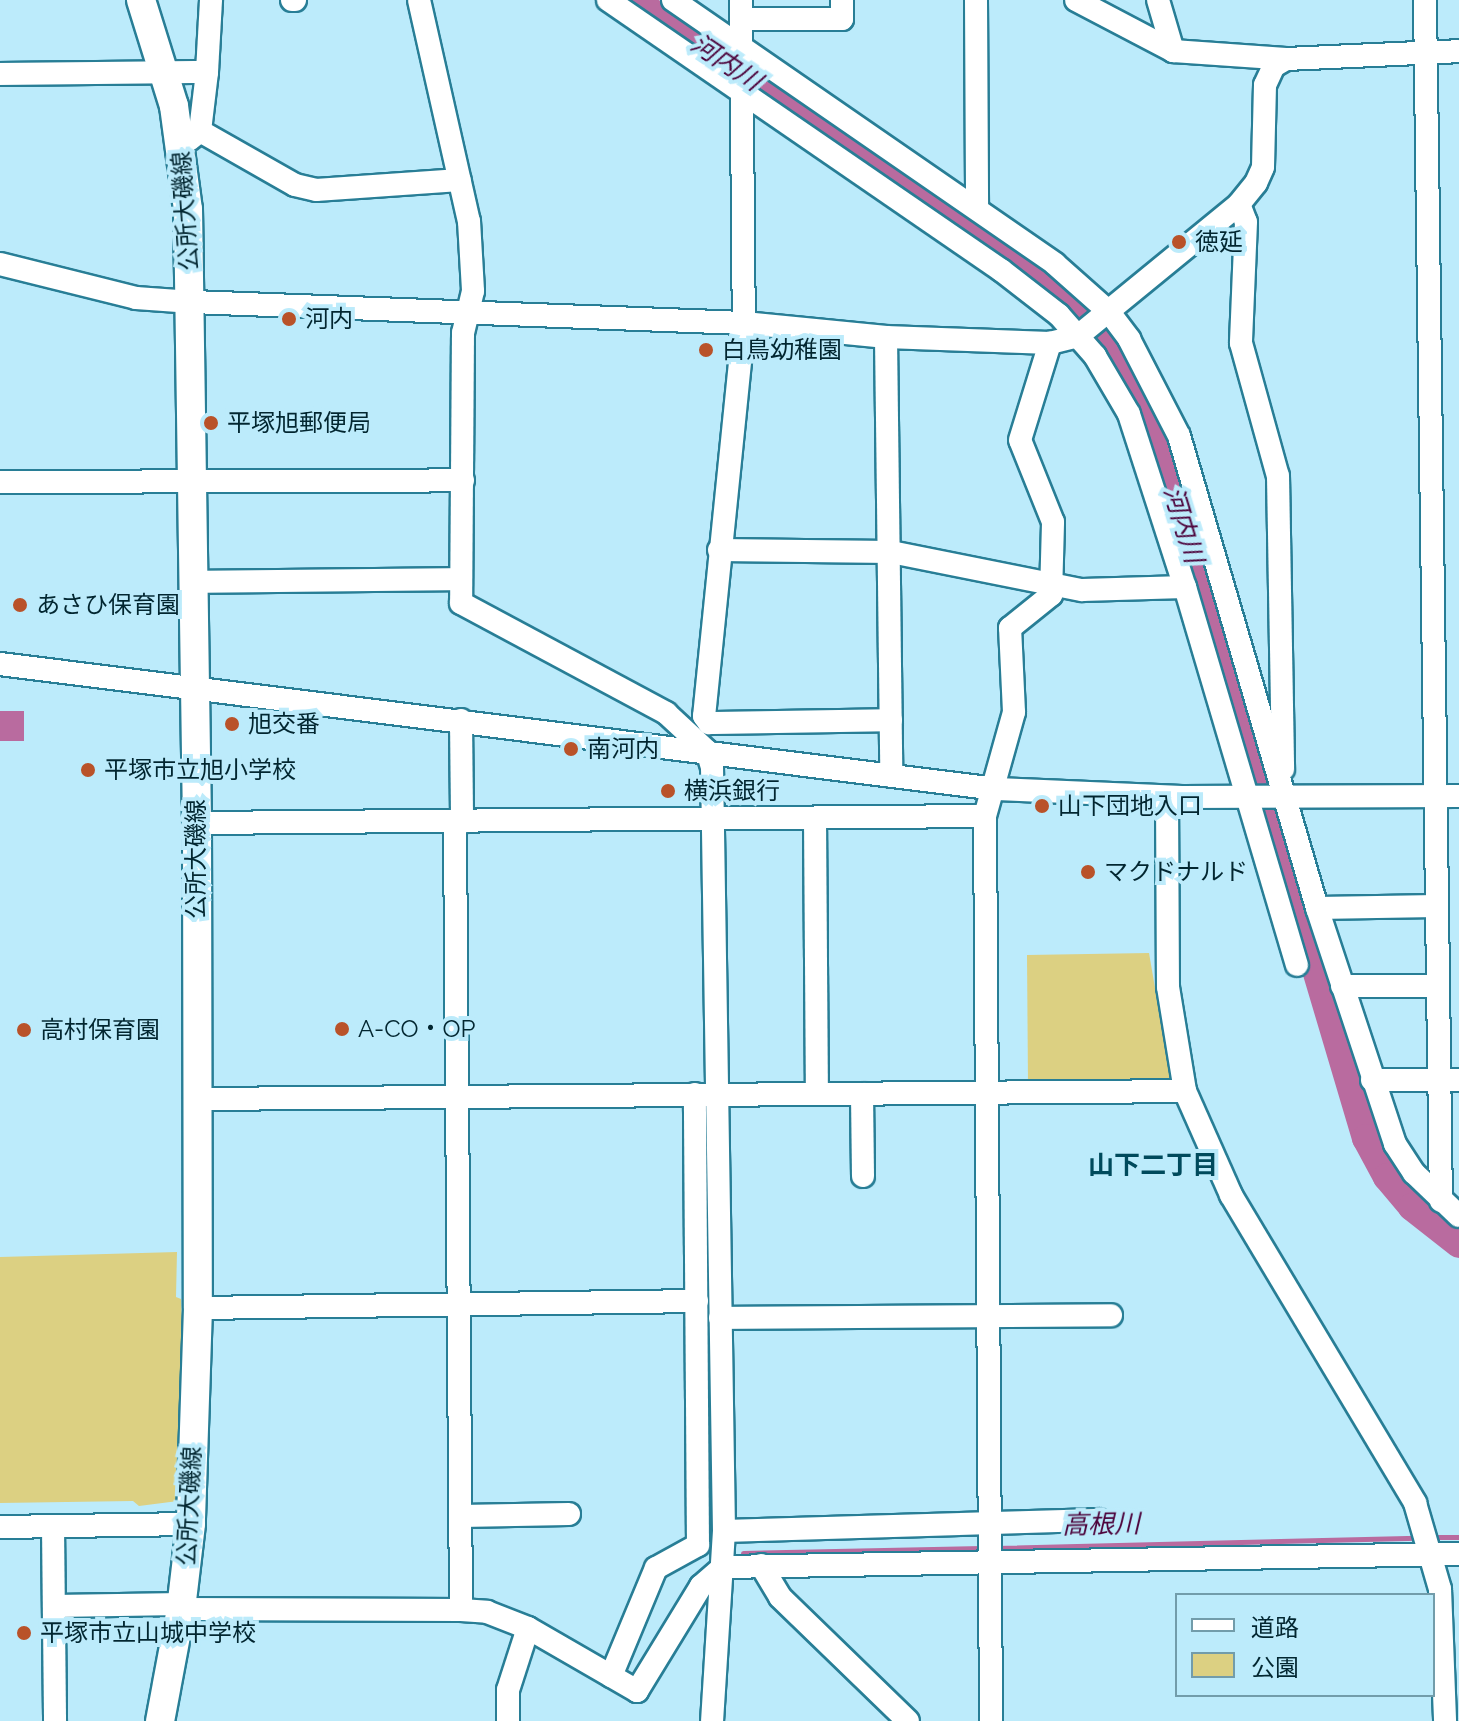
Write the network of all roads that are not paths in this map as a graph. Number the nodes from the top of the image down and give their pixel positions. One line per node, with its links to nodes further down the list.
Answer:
1 (141, 0): 18 (main road, 公所大磯線)
2 (211, 0): 17 (street)
3 (419, 0): 22 (street)
4 (608, 0): 20 (street)
5 (673, 0): 12 (street)
6 (842, 0): 11 (street)
7 (976, 0): 24 (street)
8 (1076, 0): 13 (street)
9 (1158, 0): 13 (street)
10 (1425, 0): 14 (street)
11 (741, 10): 12 (street)
12 (742, 48): 20 (street); 24 (street)
13 (1173, 51): 16 (street)
14 (1426, 51): 15 (street); 16 (street); 49 (street)
15 (1459, 51)
16 (1286, 59): 23 (street)
17 (207, 72): 18 (street); 21 (street)
18 (166, 73): 19 (street); 21 (main road, 公所大磯線)
19 (0, 74)
20 (741, 93): 29 (street); 30 (street)
21 (190, 137): 22 (street); 26 (main road, 公所大磯線)
22 (460, 180): 27 (street)
23 (1239, 204): 28 (street); 53 (street)
24 (977, 209): 28 (street)
25 (0, 264): 26 (street)
26 (192, 302): 27 (street); 33 (main road, 公所大磯線)
27 (466, 313): 29 (street); 34 (street)
28 (1106, 314): 30 (street); 53 (street)
29 (744, 323): 31 (street); 36 (street)
30 (1080, 334): 32 (street); 41 (street)
31 (886, 337): 32 (street); 37 (street)
32 (1050, 343): 40 (street)
33 (192, 480): 34 (street); 35 (street); 39 (main road, 公所大磯線)
34 (463, 480): 38 (street)
35 (0, 482)
36 (719, 550): 37 (street); 45 (street)
37 (891, 552): 40 (street); 45 (street)
38 (460, 579): 39 (street); 46 (street)
39 (192, 582): 43 (main road, 公所大磯線)
40 (1051, 585): 41 (street); 48 (street)
41 (1185, 587): 52 (street)
42 (0, 664): 43 (street)
43 (193, 687): 44 (street); 58 (main road, 公所大磯線)
44 (461, 720): 46 (street); 57 (street)
45 (891, 720): 47 (street)
46 (707, 751): 47 (street); 55 (street)
47 (891, 776): 48 (street)
48 (997, 789): 51 (street); 54 (street)
49 (1436, 796): 50 (street); 53 (street); 59 (street)
50 (1459, 796)
51 (1167, 797): 52 (street); 66 (street)
52 (1247, 798): 53 (street); 61 (street)
53 (1282, 798): 60 (street)
54 (985, 816): 56 (street); 67 (street)
55 (712, 818): 56 (street); 57 (street); 68 (street)
56 (815, 818): 69 (street)
57 (459, 822): 58 (street); 71 (street)
58 (197, 823): 72 (main road, 公所大磯線)
59 (1437, 906): 60 (street); 63 (street)
60 (1317, 908): 62 (street)
61 (1297, 965)
62 (1342, 986): 63 (street); 64 (street)
63 (1438, 986): 65 (street)
64 (1372, 1080): 65 (street); 74 (street)
65 (1451, 1080): 74 (street)
66 (1185, 1091): 67 (street); 90 (street)
67 (987, 1092): 70 (street); 80 (street)
68 (706, 1094): 69 (street); 71 (street); 76 (street); 81 (street)
69 (817, 1094): 70 (street)
70 (862, 1094): 73 (street)
71 (458, 1096): 72 (street); 77 (street)
72 (198, 1099): 78 (main road, 公所大磯線)
73 (863, 1176)
74 (1441, 1201): 75 (street)
75 (1459, 1216)
76 (697, 1301): 77 (street); 101 (street)
77 (459, 1302): 78 (street); 83 (street)
78 (198, 1308): 86 (main road, 公所大磯線)
79 (1111, 1315): 80 (street)
80 (986, 1317): 81 (street); 85 (street)
81 (720, 1318): 89 (street)
82 (569, 1514): 83 (street)
83 (461, 1516): 98 (street)
84 (1099, 1520): 85 (street)
85 (990, 1523): 89 (street); 92 (street)
86 (191, 1524): 87 (street); 97 (main road, 公所大磯線)
87 (53, 1526): 88 (street); 96 (street)
88 (0, 1527)
89 (724, 1531): 94 (street)
90 (1431, 1552): 91 (street); 92 (street); 95 (street)
91 (1459, 1554)
92 (990, 1561): 93 (street); 107 (street)
93 (761, 1565): 94 (street); 106 (street)
94 (723, 1567): 101 (street); 105 (street)
95 (1449, 1593): 100 (street)
96 (54, 1606): 97 (street); 102 (street)
97 (182, 1606): 98 (street); 103 (main road, 公所大磯線)
98 (461, 1610): 99 (street)
99 (528, 1628): 101 (street); 104 (street)
100 (1452, 1674): 108 (street)
101 (611, 1676)
102 (55, 1721)
103 (160, 1721)
104 (508, 1721)
105 (712, 1721)
106 (908, 1721)
107 (991, 1721)
108 (1445, 1721)

